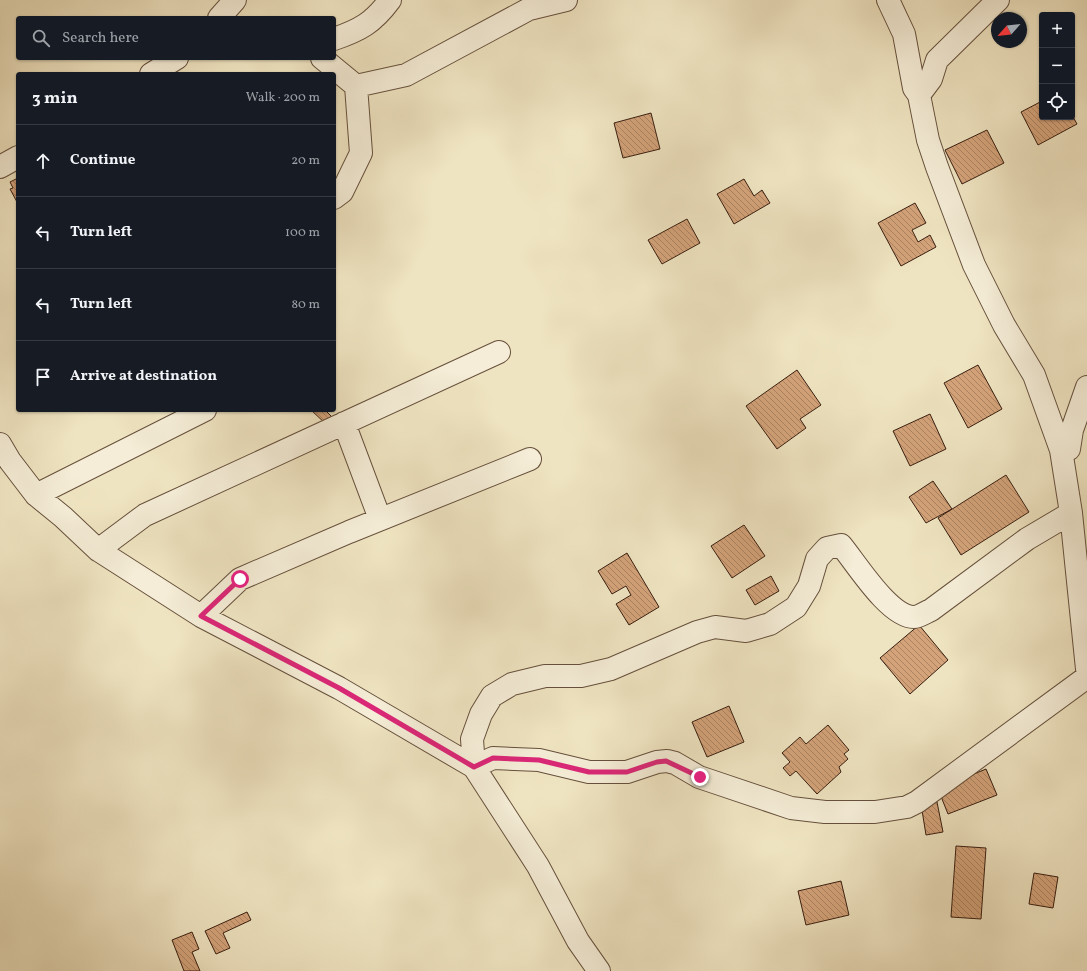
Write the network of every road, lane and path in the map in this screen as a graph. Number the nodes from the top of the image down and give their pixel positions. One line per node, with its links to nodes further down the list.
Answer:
1 (235, 0): 6 (street)
2 (390, 0): 7 (street)
3 (566, 0): 11 (street)
4 (888, 0): 12 (street)
5 (998, 0): 12 (street)
6 (221, 16)
7 (336, 38)
8 (174, 60): 10 (street)
9 (324, 60): 11 (street)
10 (154, 72)
11 (356, 86): 15 (street)
12 (919, 95): 21 (street)
13 (16, 158): 14 (street)
14 (0, 167)
15 (336, 196)
16 (499, 352): 19 (street)
17 (1087, 387): 21 (street)
18 (200, 412): 23 (street)
19 (344, 423): 25 (street); 26 (street)
20 (0, 444): 23 (street)
21 (1072, 448): 24 (street)
22 (530, 459): 25 (street)
23 (36, 496): 26 (street)
24 (1071, 513): 28 (street); 30 (street)
25 (380, 519): 27 (street)
26 (98, 550): 27 (street)
27 (201, 616): 30 (street)
28 (1087, 669)
29 (1087, 676): 30 (street)
30 (474, 767): 31 (street)
31 (578, 941): 32 (street); 33 (street)
32 (583, 971)
33 (599, 971)

